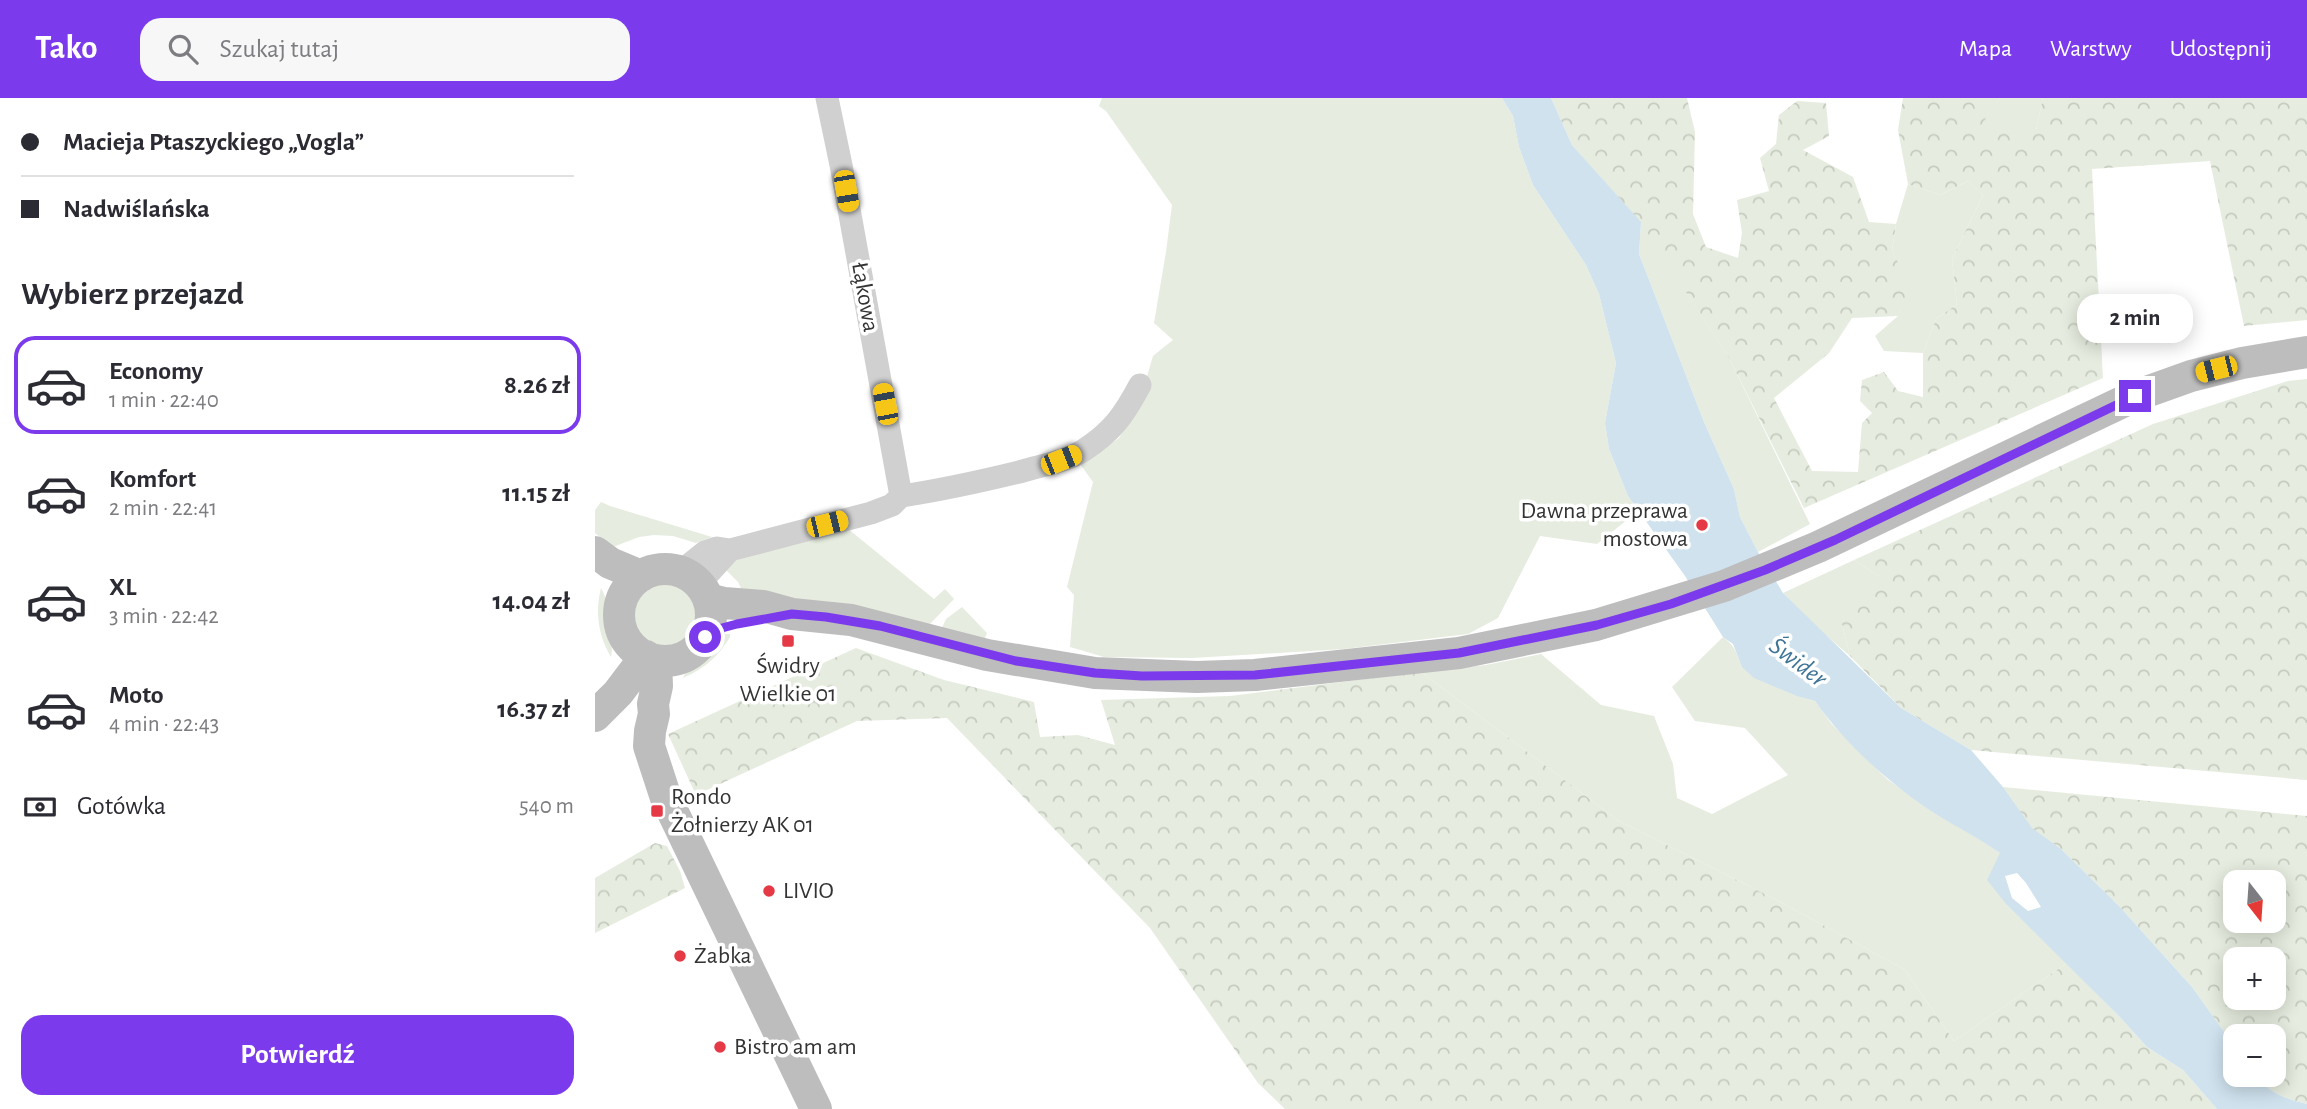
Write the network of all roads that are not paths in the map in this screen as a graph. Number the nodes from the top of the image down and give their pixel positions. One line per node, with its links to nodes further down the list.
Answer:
1 (827, 98): 4 (street, Łąkowa)
2 (2307, 352): 10 (street)
3 (1140, 385): 4 (street)
4 (901, 496): 8 (street)
5 (595, 552): 7 (street)
6 (595, 574): 9 (street)
7 (641, 576): 8 (street); 9 (street)
8 (696, 585): 10 (street); 11 (street)
9 (621, 601): 12 (street)
10 (792, 614): 11 (street)
11 (707, 632): 12 (street)
12 (653, 652): 13 (street); 14 (street)
13 (597, 710): 14 (street)
14 (652, 726): 15 (street)
15 (816, 1109)

